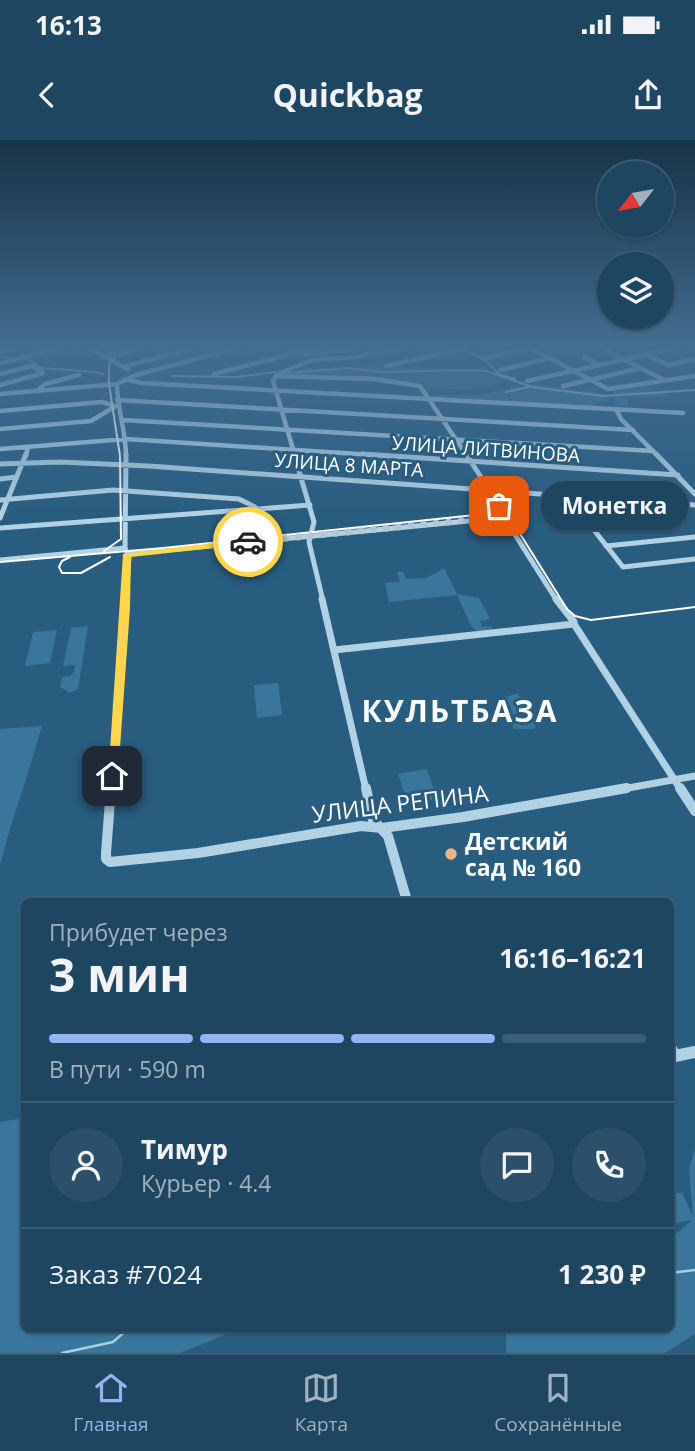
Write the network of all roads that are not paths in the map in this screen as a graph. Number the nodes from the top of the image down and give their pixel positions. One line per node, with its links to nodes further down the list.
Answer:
1 (278, 401): 7 (street)
2 (413, 401): 5 (street)
3 (441, 401): 5 (street)
4 (454, 401): 9 (street)
5 (433, 402): 11 (street)
6 (116, 403): 7 (street); 8 (street); 12 (street); 14 (street)
7 (280, 410): 11 (street); 13 (street)
8 (0, 411)
9 (617, 411): 10 (street); 15 (street)
10 (683, 413)
11 (443, 419): 15 (street); 17 (street)
12 (123, 420): 13 (street); 16 (street)
13 (286, 428): 17 (street); 20 (street)
14 (0, 429)
15 (633, 430): 21 (street)
16 (126, 439): 18 (street, УЛИЦА ЛИТВИНОВА); 20 (street, УЛИЦА ЛИТВИНОВА); 25 (street)
17 (456, 439): 21 (street); 22 (street)
18 (28, 447): 19 (street, УЛИЦА ЛИТВИНОВА); 23 (street)
19 (0, 449)
20 (292, 450): 22 (street, УЛИЦА ЛИТВИНОВА); 28 (street)
21 (653, 451): 26 (street)
22 (472, 462): 26 (street, УЛИЦА ЛИТВИНОВА); 31 (street)
23 (23, 463): 24 (street, УЛИЦА 8 МАРТА); 25 (street, УЛИЦА 8 МАРТА); 27 (street)
24 (0, 464)
25 (131, 466): 28 (street, УЛИЦА 8 МАРТА); 30 (street)
26 (677, 475): 32 (street)
27 (16, 477): 29 (street); 34 (street)
28 (301, 477): 31 (street, УЛИЦА 8 МАРТА); 35 (street)
29 (0, 479)
30 (126, 490): 34 (street); 37 (street); 40 (street)
31 (490, 491): 33 (street, УЛИЦА 8 МАРТА); 38 (street)
32 (695, 494)
33 (588, 497): 36 (street, УЛИЦА 8 МАРТА); 44 (street)
34 (4, 500): 39 (street)
35 (310, 505): 37 (street); 42 (street)
36 (695, 505)
37 (255, 507): 40 (street)
38 (501, 515): 42 (street); 48 (street)
39 (0, 518)
40 (126, 519): 41 (street); 45 (street)
41 (0, 528)
42 (313, 533): 45 (street); 49 (street)
43 (695, 537): 44 (street)
44 (606, 546): 46 (street)
45 (126, 551): 47 (street); 53 (street, УЛИЦА РЕПИНА)
46 (695, 559)
47 (0, 560)
48 (573, 624): 49 (street); 51 (street)
49 (334, 650): 53 (street)
50 (695, 776): 51 (street, УЛИЦА РЕПИНА)
51 (675, 780): 52 (street); 53 (street, УЛИЦА РЕПИНА)
52 (695, 811)
53 (382, 828): 54 (street)
54 (406, 898)
55 (695, 1052): 56 (street)
56 (674, 1053)

